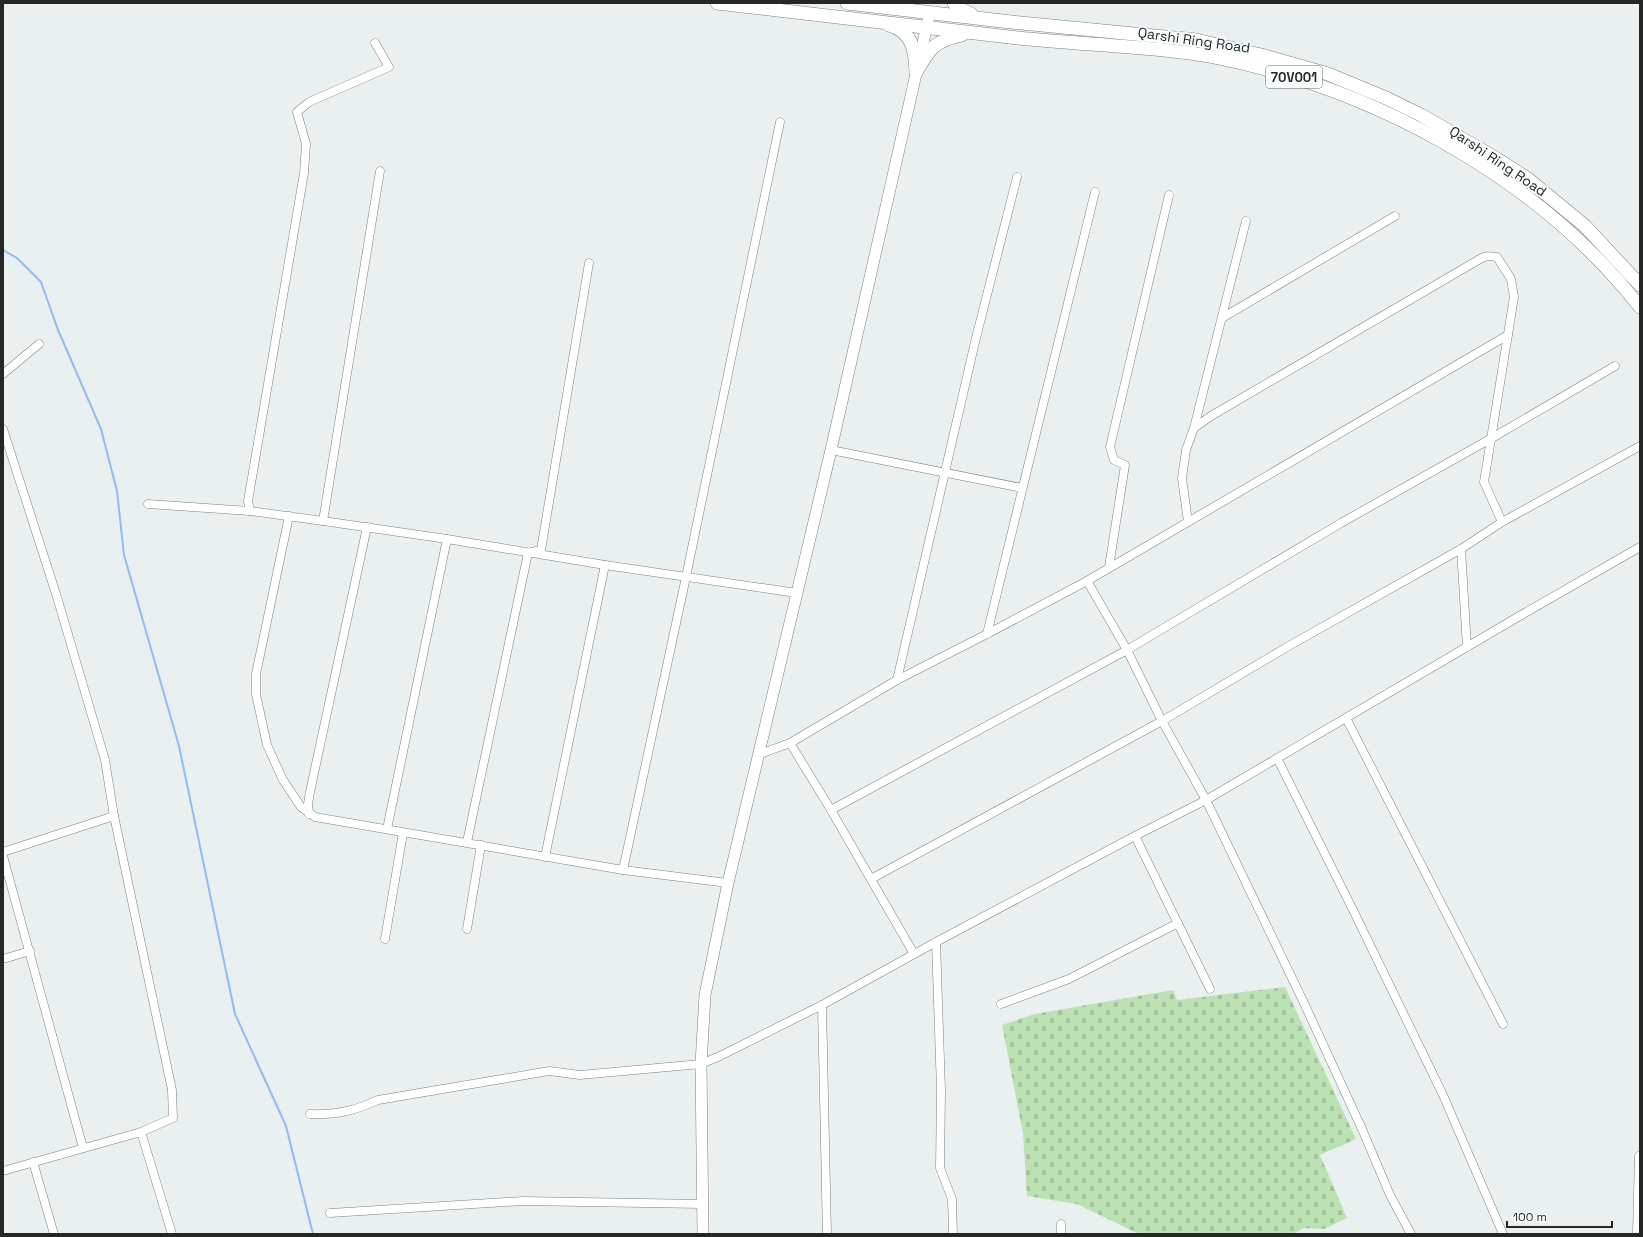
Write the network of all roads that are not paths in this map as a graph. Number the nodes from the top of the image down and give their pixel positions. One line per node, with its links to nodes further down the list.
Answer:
1 (717, 3): 8 (highway, Qarshi Ring Road / 70V001)
2 (847, 3): 5 (highway, Qarshi Ring Road / 70V001)
3 (901, 3): 5 (highway)
4 (954, 3): 7 (highway)
5 (881, 6): 6 (highway, Qarshi Ring Road / 70V001)
6 (930, 12): 7 (highway, Qarshi Ring Road / 70V001); 9 (main road)
7 (978, 18): 21 (highway, Qarshi Ring Road / 70V001)
8 (876, 20): 9 (highway, Qarshi Ring Road / 70V001); 12 (highway)
9 (927, 27): 10 (highway, Qarshi Ring Road / 70V001); 12 (main road)
10 (984, 34): 12 (highway); 22 (highway, Qarshi Ring Road / 70V001)
11 (375, 43): 36 (street)
12 (916, 72): 32 (main road)
13 (780, 122): 48 (street)
14 (380, 171): 38 (street)
15 (1017, 177): 33 (street)
16 (1095, 192): 34 (street)
17 (1169, 195): 47 (street)
18 (1395, 216): 23 (street)
19 (1246, 221): 23 (street)
20 (589, 263): 45 (street)
21 (1640, 285)
22 (1640, 307)
23 (1222, 318): 28 (street)
24 (1508, 334): 28 (street); 30 (street); 39 (street)
25 (39, 344): 27 (street)
26 (1615, 366): 30 (street)
27 (3, 374)
28 (1194, 428): 39 (street)
29 (3, 429): 63 (street)
30 (1492, 438): 40 (street); 53 (street)
31 (1640, 446): 40 (street)
32 (831, 450): 33 (street); 50 (main road)
33 (944, 473): 34 (street); 54 (street)
34 (1022, 488): 51 (street)
35 (148, 504): 36 (street)
36 (250, 511): 37 (street)
37 (288, 516): 38 (street); 62 (street)
38 (322, 521): 41 (street)
39 (1188, 522): 47 (street)
40 (1502, 522): 44 (street)
41 (367, 527): 42 (street); 62 (street)
42 (447, 539): 45 (street); 64 (street)
43 (1640, 547): 52 (street)
44 (1461, 549): 52 (street); 56 (street)
45 (528, 553): 46 (street); 67 (street)
46 (606, 565): 48 (street); 71 (street)
47 (1109, 567): 49 (street)
48 (686, 577): 50 (street); 72 (street)
49 (1087, 581): 51 (street); 53 (street)
50 (797, 593): 58 (main road)
51 (987, 634): 54 (street)
52 (1467, 647): 55 (street)
53 (1127, 650): 56 (street); 61 (street)
54 (897, 680): 57 (street)
55 (1346, 718): 59 (street); 85 (street)
56 (1162, 721): 60 (street); 73 (street)
57 (790, 743): 58 (street); 61 (street)
58 (760, 754): 74 (main road)
59 (1277, 758): 60 (street); 103 (street)
60 (1206, 800): 66 (street); 102 (street)
61 (832, 810): 73 (street)
62 (309, 814): 64 (street)
63 (114, 816): 69 (street); 88 (street)
64 (387, 829): 65 (street)
65 (404, 833): 67 (street); 77 (street)
66 (1135, 836): 75 (street); 78 (street)
67 (467, 842): 68 (street)
68 (481, 845): 71 (street); 76 (street)
69 (3, 852)
70 (3, 856): 79 (street)
71 (545, 857): 72 (street)
72 (623, 870): 74 (street)
73 (871, 879): 80 (street)
74 (728, 883): 86 (main road)
75 (1178, 923): 82 (street); 83 (street)
76 (467, 928)
77 (385, 939)
78 (936, 942): 80 (street); 100 (street)
79 (30, 951): 81 (street); 89 (street)
80 (914, 954): 84 (street)
81 (3, 959)
82 (1210, 989)
83 (1001, 1004)
84 (822, 1005): 86 (street); 99 (street)
85 (1503, 1024)
86 (701, 1064): 87 (street); 93 (main road)
87 (310, 1114)
88 (141, 1132): 89 (street); 97 (street)
89 (83, 1148): 91 (street)
90 (1639, 1156): 104 (street)
91 (33, 1162): 92 (street); 96 (street)
92 (3, 1171)
93 (703, 1204): 94 (street); 98 (main road)
94 (330, 1213)
95 (1061, 1224): 101 (street)
96 (54, 1234)
97 (172, 1234)
98 (703, 1234)
99 (827, 1234)
100 (953, 1234)
101 (1061, 1234)
102 (1411, 1234)
103 (1503, 1234)
104 (1637, 1234)

